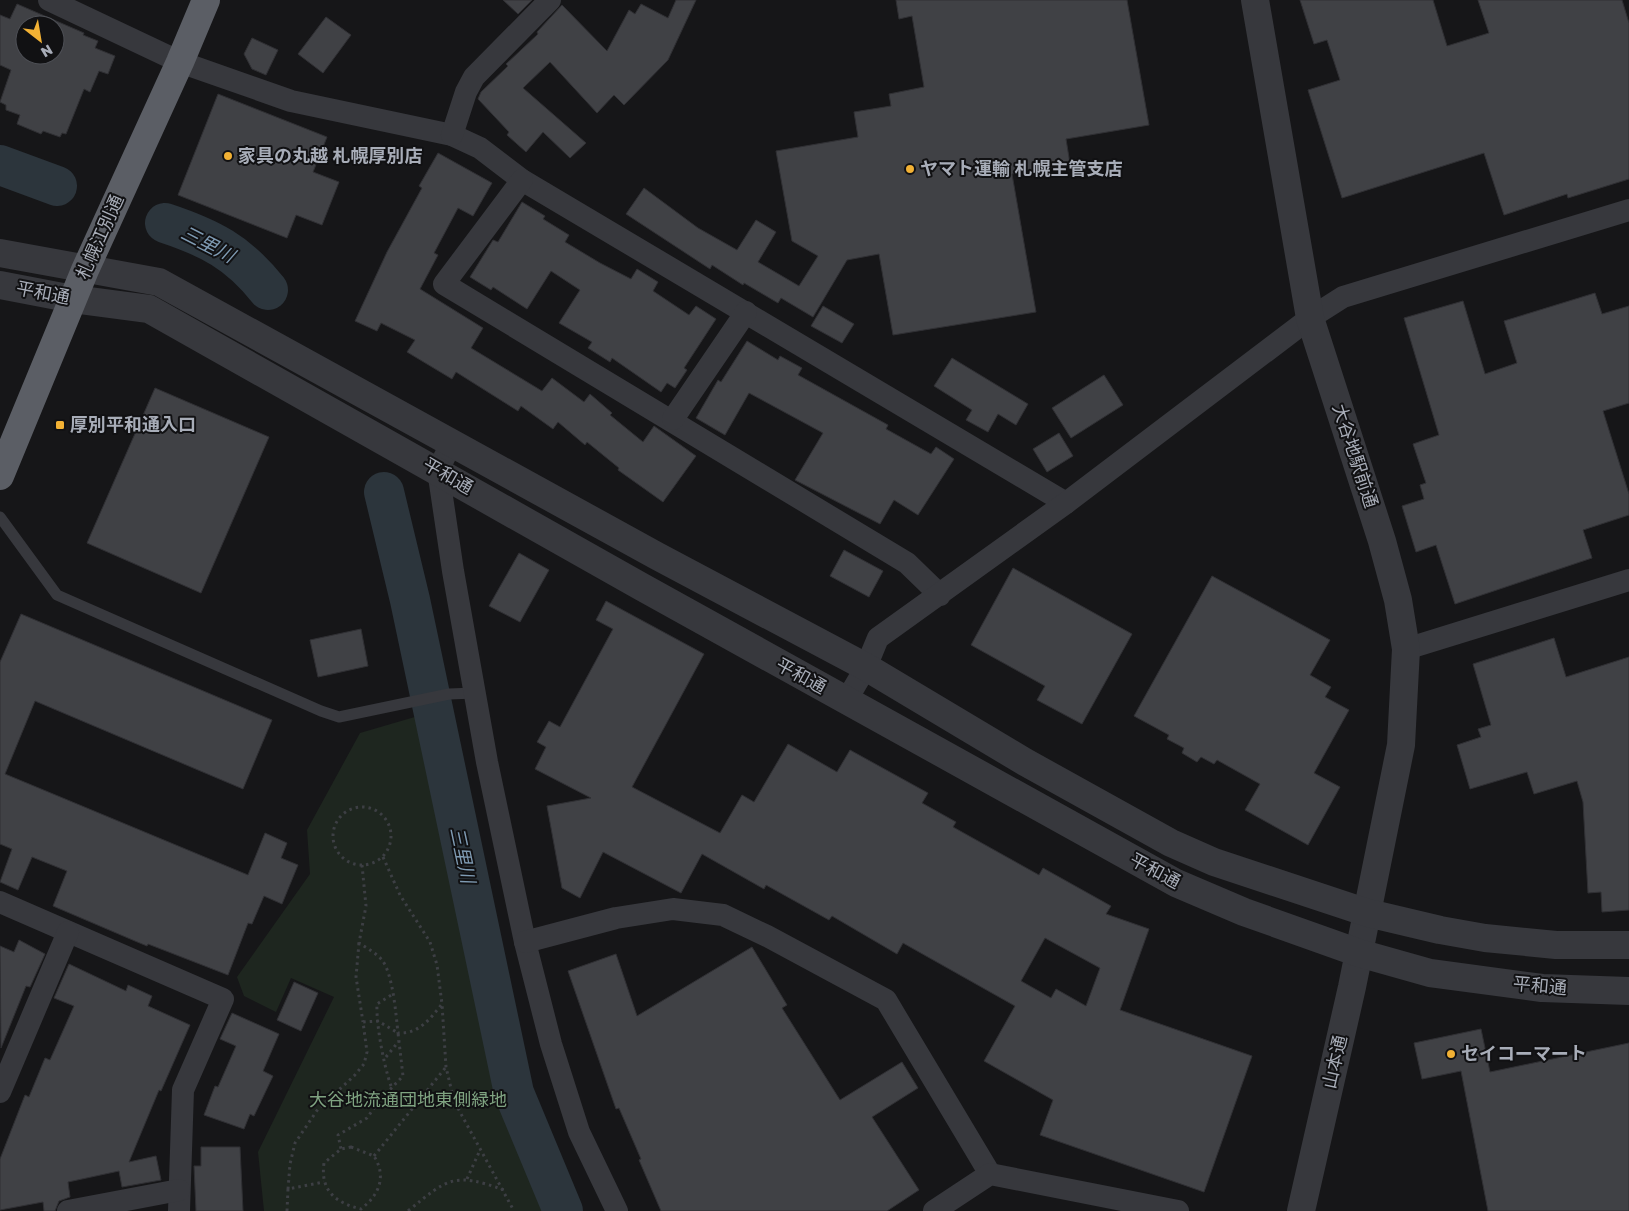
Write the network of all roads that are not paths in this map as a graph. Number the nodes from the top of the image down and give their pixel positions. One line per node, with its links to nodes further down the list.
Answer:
1 (48, 0): 5 (street)
2 (206, 0): 5 (highway, 札幌江別通)
3 (550, 0): 6 (street)
4 (1255, 0): 14 (street, 大谷地駅前通)
5 (180, 62): 6 (street); 10 (highway, 札幌江別通)
6 (452, 135): 7 (street)
7 (522, 180): 13 (street); 15 (street)
8 (1629, 210): 14 (street)
9 (0, 252): 10 (street, 平和通)
10 (85, 270): 12 (highway, 札幌江別通); 16 (street, 平和通)
11 (0, 285): 12 (street, 平和通)
12 (72, 299): 17 (street, 平和通); 18 (highway, 札幌江別通)
13 (746, 312): 15 (street); 19 (street)
14 (1310, 318): 19 (street); 23 (street, 大谷地駅前通)
15 (673, 420): 22 (street)
16 (452, 442): 17 (street); 24 (street, 平和通)
17 (438, 470): 25 (street); 26 (street, 平和通)
18 (0, 476)
19 (1066, 504): 22 (street)
20 (0, 517): 25 (lane)
21 (1629, 580): 23 (street)
22 (940, 595): 24 (street)
23 (1406, 649): 28 (street, 大谷地駅前通)
24 (866, 667): 26 (street); 28 (street, 平和通)
25 (474, 693): 30 (street)
26 (846, 701): 32 (street, 平和通)
27 (0, 902): 29 (street)
28 (1368, 913): 31 (street, 平和通); 32 (street, 山本通)
29 (68, 932): 34 (street); 36 (street)
30 (524, 942): 35 (street); 38 (street)
31 (1629, 944)
32 (1359, 953): 33 (street, 平和通); 41 (street, 山本通)
33 (1629, 991)
34 (0, 1092)
35 (990, 1174): 39 (street); 40 (street)
36 (179, 1201): 37 (street)
37 (68, 1211)
38 (617, 1211)
39 (934, 1211)
40 (1178, 1211)
41 (1301, 1211)

